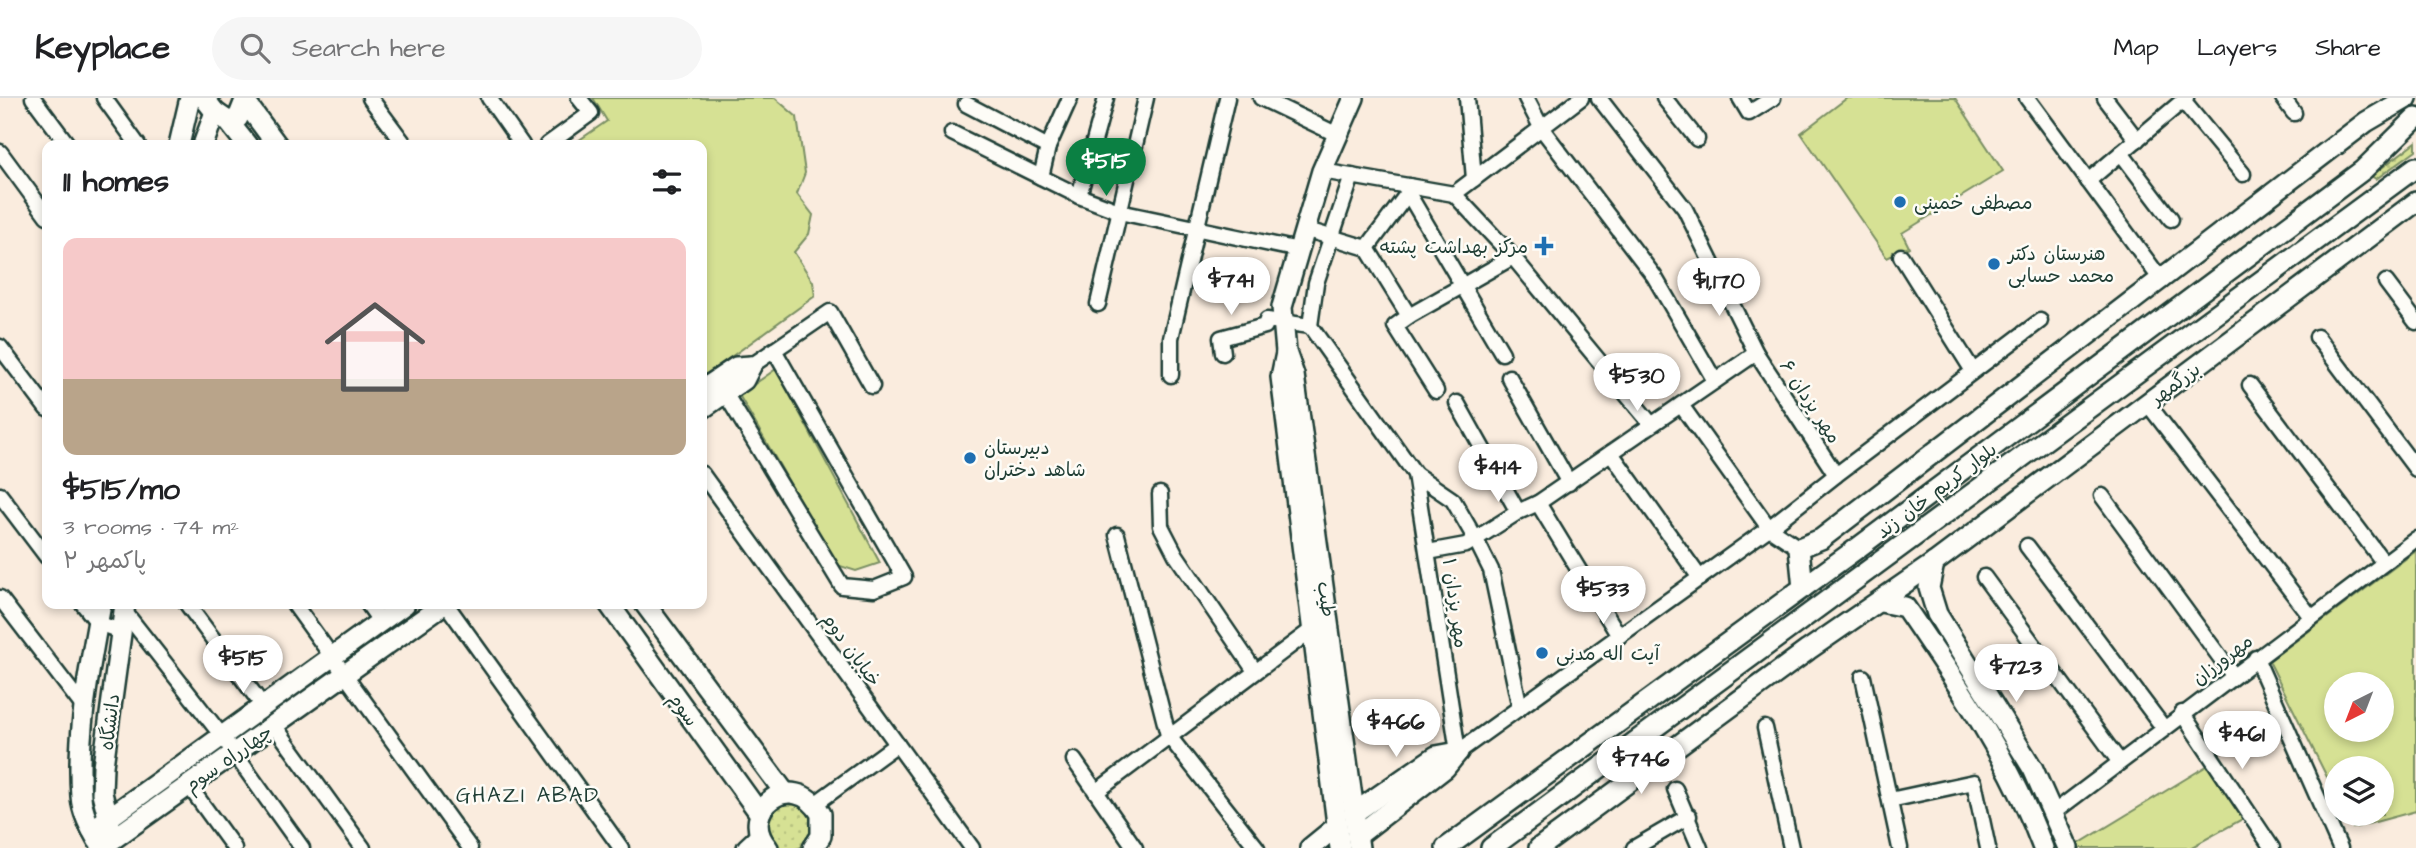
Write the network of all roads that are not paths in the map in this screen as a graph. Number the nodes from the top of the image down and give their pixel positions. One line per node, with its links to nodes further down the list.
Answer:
1 (33, 98): 34 (street)
2 (104, 98): 35 (street)
3 (190, 98): 36 (main road)
4 (370, 98): 40 (street)
5 (489, 98): 41 (street)
6 (579, 98): 42 (street)
7 (1070, 98): 44 (street)
8 (1106, 98): 56 (street)
9 (1146, 98): 59 (street)
10 (1227, 98): 61 (street)
11 (1261, 98): 32 (street)
12 (1354, 98): 32 (main road, طیب)
13 (1467, 98): 52 (street)
14 (1526, 98): 30 (street)
15 (1581, 98): 30 (street)
16 (1599, 98): 80 (street, مهر یزدان ۶)
17 (1664, 98): 33 (street)
18 (1740, 98): 19 (street)
19 (1773, 98)
20 (2027, 98): 53 (street)
21 (2105, 98): 43 (street)
22 (2283, 98): 28 (street)
23 (2407, 98): 68 (main road)
24 (2184, 99): 43 (street); 49 (street)
25 (246, 101): 27 (main road); 39 (main road)
26 (966, 104): 44 (street)
27 (216, 110): 37 (main road); 38 (main road)
28 (2294, 113)
29 (2416, 118): 122 (main road, بلوار کریم خان زند)
30 (1542, 129): 52 (street); 87 (street)
31 (952, 133): 51 (street)
32 (1338, 135): 48 (main road, طیب)
33 (1697, 139)
34 (64, 140)
35 (134, 140)
36 (180, 140)
37 (205, 140)
38 (243, 140)
39 (274, 140)
40 (401, 140)
41 (518, 140)
42 (554, 140)
43 (2137, 140): 46 (street)
44 (1048, 147): 51 (street)
45 (0, 152): 58 (street)
46 (2121, 153): 53 (street); 60 (street)
47 (2416, 167): 158 (main road, بلوار کریم خان زند)
48 (1322, 171): 50 (street); 62 (main road, طیب)
49 (2243, 174)
50 (1352, 176): 54 (street); 63 (street)
51 (1041, 177): 56 (street)
52 (1474, 179): 55 (street)
53 (2088, 181): 68 (street)
54 (1409, 189): 55 (street); 64 (street); 70 (street)
55 (1454, 194): 67 (street)
56 (1079, 196): 59 (street)
57 (2416, 202): 95 (main road, بزرگمهر)
58 (42, 209)
59 (1121, 212): 61 (street); 71 (street)
60 (2171, 219)
61 (1196, 228): 65 (street); 85 (street)
62 (1304, 229): 63 (street); 65 (main road, طیب)
63 (1331, 237): 64 (street); 76 (street)
64 (1367, 248): 72 (street)
65 (1299, 250): 73 (main road, طیب)
66 (1901, 256): 84 (street)
67 (1513, 257): 70 (street); 98 (street)
68 (2162, 281): 115 (main road)
69 (2386, 282): 75 (street)
70 (1464, 285): 72 (street); 82 (street)
71 (1098, 304)
72 (1409, 316): 91 (street)
73 (1282, 320): 76 (street); 81 (street); 138 (main road, طیب)
74 (2040, 321): 84 (street)
75 (2416, 323)
76 (1310, 326): 101 (street)
77 (2317, 337): 100 (street)
78 (0, 346): 93 (street)
79 (774, 350): 83 (street); 89 (street); 92 (street)
80 (1756, 352): 87 (street, مهر یزدان ۱); 102 (street, مهر یزدان ۶)
81 (1223, 353)
82 (1502, 353)
83 (751, 366): 90 (main road); 92 (main road)
84 (1973, 372): 102 (street)
85 (1171, 375)
86 (1509, 377): 104 (street)
87 (1715, 381): 96 (street, مهر یزدان ۱)
88 (2250, 385): 119 (street)
89 (872, 386)
90 (707, 387)
91 (1436, 391)
92 (725, 393): 97 (main road)
93 (42, 403)
94 (1457, 403): 109 (street)
95 (2148, 404): 118 (main road, بزرگمهر); 136 (street)
96 (1681, 405): 98 (street, مهر یزدان ۱); 110 (street)
97 (707, 406)
98 (1651, 424): 99 (street, مهر یزدان ۱)
99 (1611, 453): 104 (street, مهر یزدان ۱); 121 (street)
100 (2416, 469)
101 (1415, 474): 113 (street); 117 (street)
102 (1836, 475): 110 (street)
103 (707, 481): 161 (street, خیابان دوم)
104 (1569, 483): 108 (street, مهر یزدان ۱)
105 (1160, 494): 143 (street)
106 (0, 495): 116 (street)
107 (2102, 496): 145 (street)
108 (1538, 503): 109 (street, مهر یزدان ۱); 140 (street)
109 (1518, 512): 113 (street, مهر یزدان ۱)
110 (1769, 528): 115 (street); 121 (street)
111 (1117, 535): 159 (street)
112 (2416, 539): 119 (street, مهرورزان)
113 (1476, 540): 117 (street, مهر یزدان ۱); 150 (street)
114 (2027, 546): 156 (street)
115 (1799, 548): 122 (main road)
116 (42, 550)
117 (1428, 552): 162 (street, مهر یزدان ۱)
118 (1934, 563): 124 (main road, بزرگمهر); 152 (main road)
119 (2384, 563): 136 (street, مهرورزان)
120 (1984, 577): 165 (street)
121 (1700, 578): 140 (street)
122 (1802, 589): 191 (main road, بلوار کریم خان زند)
123 (0, 598): 151 (street)
124 (1881, 602): 152 (main road); 154 (main road, بزرگمهر)
125 (124, 609): 139 (main road, دانشگاه)
126 (126, 609): 160 (street)
127 (191, 609): 148 (street)
128 (298, 609): 141 (street)
129 (372, 609): 137 (street)
130 (398, 609): 137 (main road, چهارراه سوم)
131 (438, 609): 144 (main road, چهارراه سوم)
132 (449, 609): 185 (street)
133 (618, 609): 149 (main road, سوم)
134 (649, 609): 147 (main road, سوم)
135 (100, 614): 139 (street); 151 (main road, دانشگاه)
136 (2311, 617): 142 (street, مهرورزان)
137 (380, 621): 141 (main road, چهارراه سوم)
138 (1322, 626): 143 (street); 172 (main road, طیب); 176 (main road, طیب)
139 (120, 632): 177 (main road, دانشگاه)
140 (1619, 636): 150 (street)
141 (332, 656): 144 (street); 148 (main road, چهارراه سوم)
142 (2256, 658): 145 (street, مهرورزان); 202 (street)
143 (1255, 671): 159 (street)
144 (345, 674): 155 (main road, چهارراه سوم); 184 (street)
145 (2233, 675): 153 (street, مهرورزان)
146 (1863, 677): 170 (street)
147 (708, 690): 149 (main road); 169 (main road, سوم)
148 (263, 706): 160 (main road, چهارراه سوم)
149 (684, 708): 174 (main road, سوم)
150 (1520, 708): 162 (street)
151 (85, 709): 177 (main road, دانشگاه)
152 (1985, 709): 173 (main road); 199 (main road)
153 (2182, 713): 156 (street, مهرورزان); 201 (street)
154 (1719, 715): 158 (main road); 193 (main road, بزرگمهر)
155 (274, 725): 163 (main road, چهارراه سوم); 183 (street)
156 (2163, 727): 165 (street, مهرورزان)
157 (1765, 728): 196 (street)
158 (1649, 731): 192 (main road, بلوار کریم خان زند)
159 (1168, 735): 168 (street); 188 (street)
160 (222, 736): 163 (street); 177 (main road, چهارراه سوم)
161 (897, 744): 171 (street); 186 (street, خیابان دوم)
162 (1458, 752): 172 (main road)
163 (234, 753): 166 (main road, چهارراه سوم); 182 (street)
164 (1074, 760): 168 (street)
165 (2119, 761): 173 (street, مهرورزان)
166 (189, 786): 177 (main road, چهارراه سوم); 181 (street)
167 (1675, 789): 175 (street)
168 (1096, 792): 187 (street)
169 (785, 793): 171 (main road); 174 (main road)
170 (1890, 800): 197 (street); 198 (street)
171 (816, 804): 180 (main road)
172 (1367, 811): 178 (main road)
173 (2053, 813): 200 (main road)
174 (760, 814): 179 (main road)
175 (1689, 816): 194 (street); 195 (street)
176 (1337, 826): 189 (main road); 190 (main road, طیب)
177 (106, 838)
178 (1358, 842)
179 (758, 844)
180 (816, 847)
181 (234, 848)
182 (302, 848)
183 (363, 848)
184 (470, 848)
185 (621, 848)
186 (971, 848)
187 (1135, 848)
188 (1257, 848)
189 (1310, 848)
190 (1340, 848)
191 (1446, 848)
192 (1491, 848)
193 (1539, 848)
194 (1634, 848)
195 (1700, 848)
196 (1791, 848)
197 (1900, 848)
198 (1988, 848)
199 (2043, 848)
200 (2068, 848)
201 (2272, 848)
202 (2340, 848)

